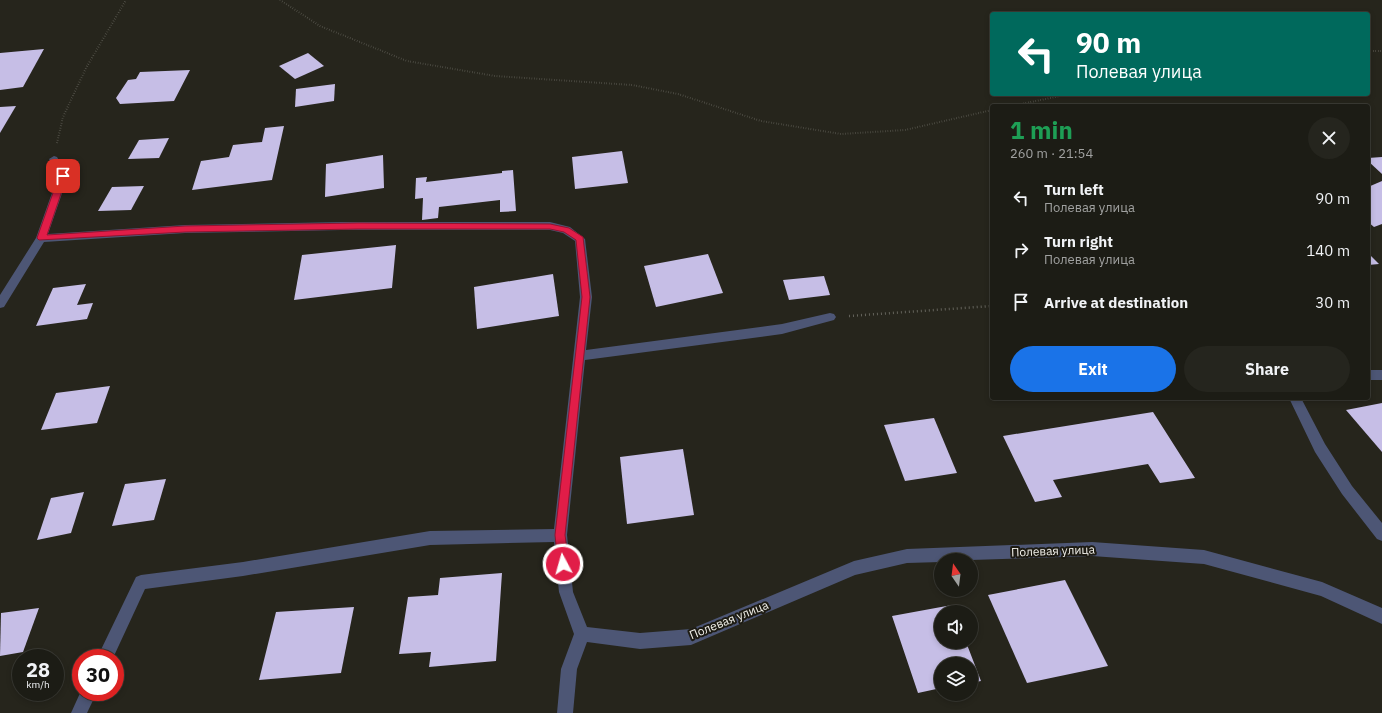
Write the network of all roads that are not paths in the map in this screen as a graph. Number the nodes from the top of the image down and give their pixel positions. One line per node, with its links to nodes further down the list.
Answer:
1 (54, 159): 2 (street)
2 (41, 238): 3 (street); 5 (street)
3 (0, 304)
4 (830, 317): 5 (street)
5 (580, 356): 10 (street)
6 (1370, 375): 7 (street)
7 (1382, 375)
8 (1296, 400): 9 (street)
9 (1382, 534)
10 (560, 535): 12 (street); 13 (street)
11 (1382, 616): 12 (street, Полевая улица)
12 (582, 634): 16 (street)
13 (109, 649)
14 (85, 701): 15 (street)
15 (79, 713)
16 (565, 713)

